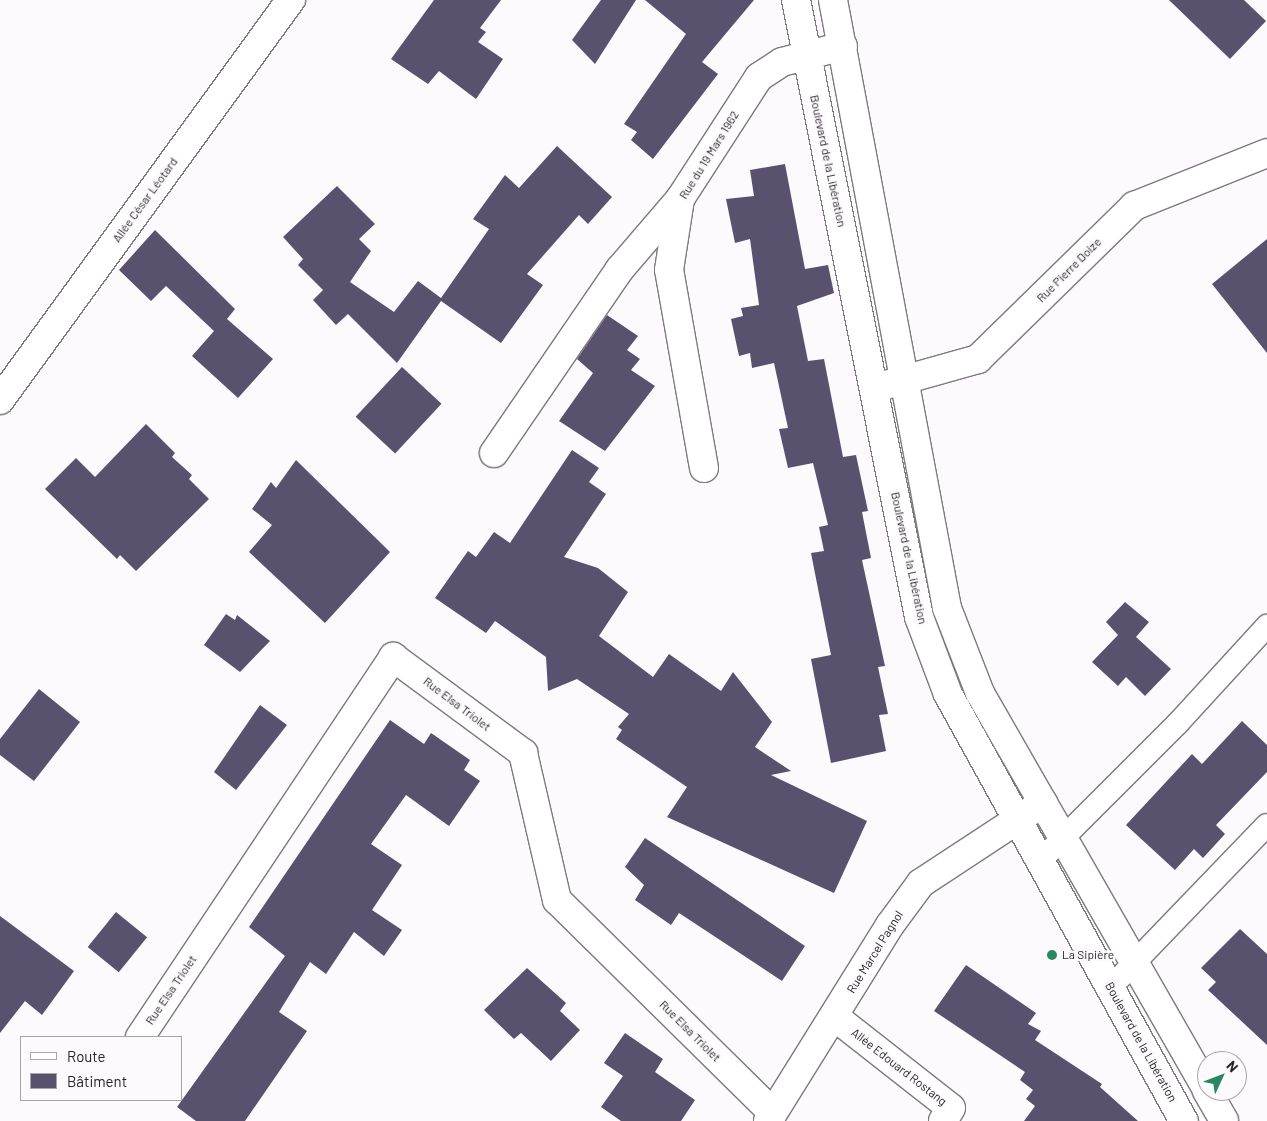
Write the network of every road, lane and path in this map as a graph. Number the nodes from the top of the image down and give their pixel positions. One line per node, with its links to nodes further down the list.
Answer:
1 (291, 0): 10 (street, Allée César Léotard)
2 (796, 0): 5 (street, Boulevard de la Libération)
3 (833, 0): 4 (street)
4 (842, 46): 5 (street, Rue du 19 Mars 1962); 8 (street)
5 (806, 54): 7 (street, Rue du 19 Mars 1962); 9 (street, Boulevard de la Libération)
6 (1267, 154): 8 (street, Rue Pierre Doize)
7 (680, 199): 11 (street); 12 (street, Rue du 19 Mars 1962)
8 (905, 380): 9 (street, Rue Pierre Doize); 14 (street)
9 (875, 388): 15 (street, Boulevard de la Libération)
10 (2, 393)
11 (494, 453)
12 (704, 468)
13 (1267, 626): 17 (lane)
14 (1043, 803): 15 (street, Rue Marcel Pagnol); 17 (street)
15 (1018, 819): 18 (street, Boulevard de la Libération); 21 (street, Rue Marcel Pagnol)
16 (1267, 825): 19 (lane)
17 (1063, 838): 18 (lane); 19 (street)
18 (1042, 859): 20 (street, Boulevard de la Libération)
19 (1134, 963): 20 (lane); 23 (street)
20 (1110, 988): 27 (street, Boulevard de la Libération)
21 (835, 1017): 25 (street, Rue Marcel Pagnol); 26 (street, Allée Edouard Rostang)
22 (141, 1036): 25 (street, Rue Elsa Triolet)
23 (1197, 1073)
24 (1213, 1101): 28 (street)
25 (770, 1117)
26 (943, 1121)
27 (1184, 1121)
28 (1224, 1121)

